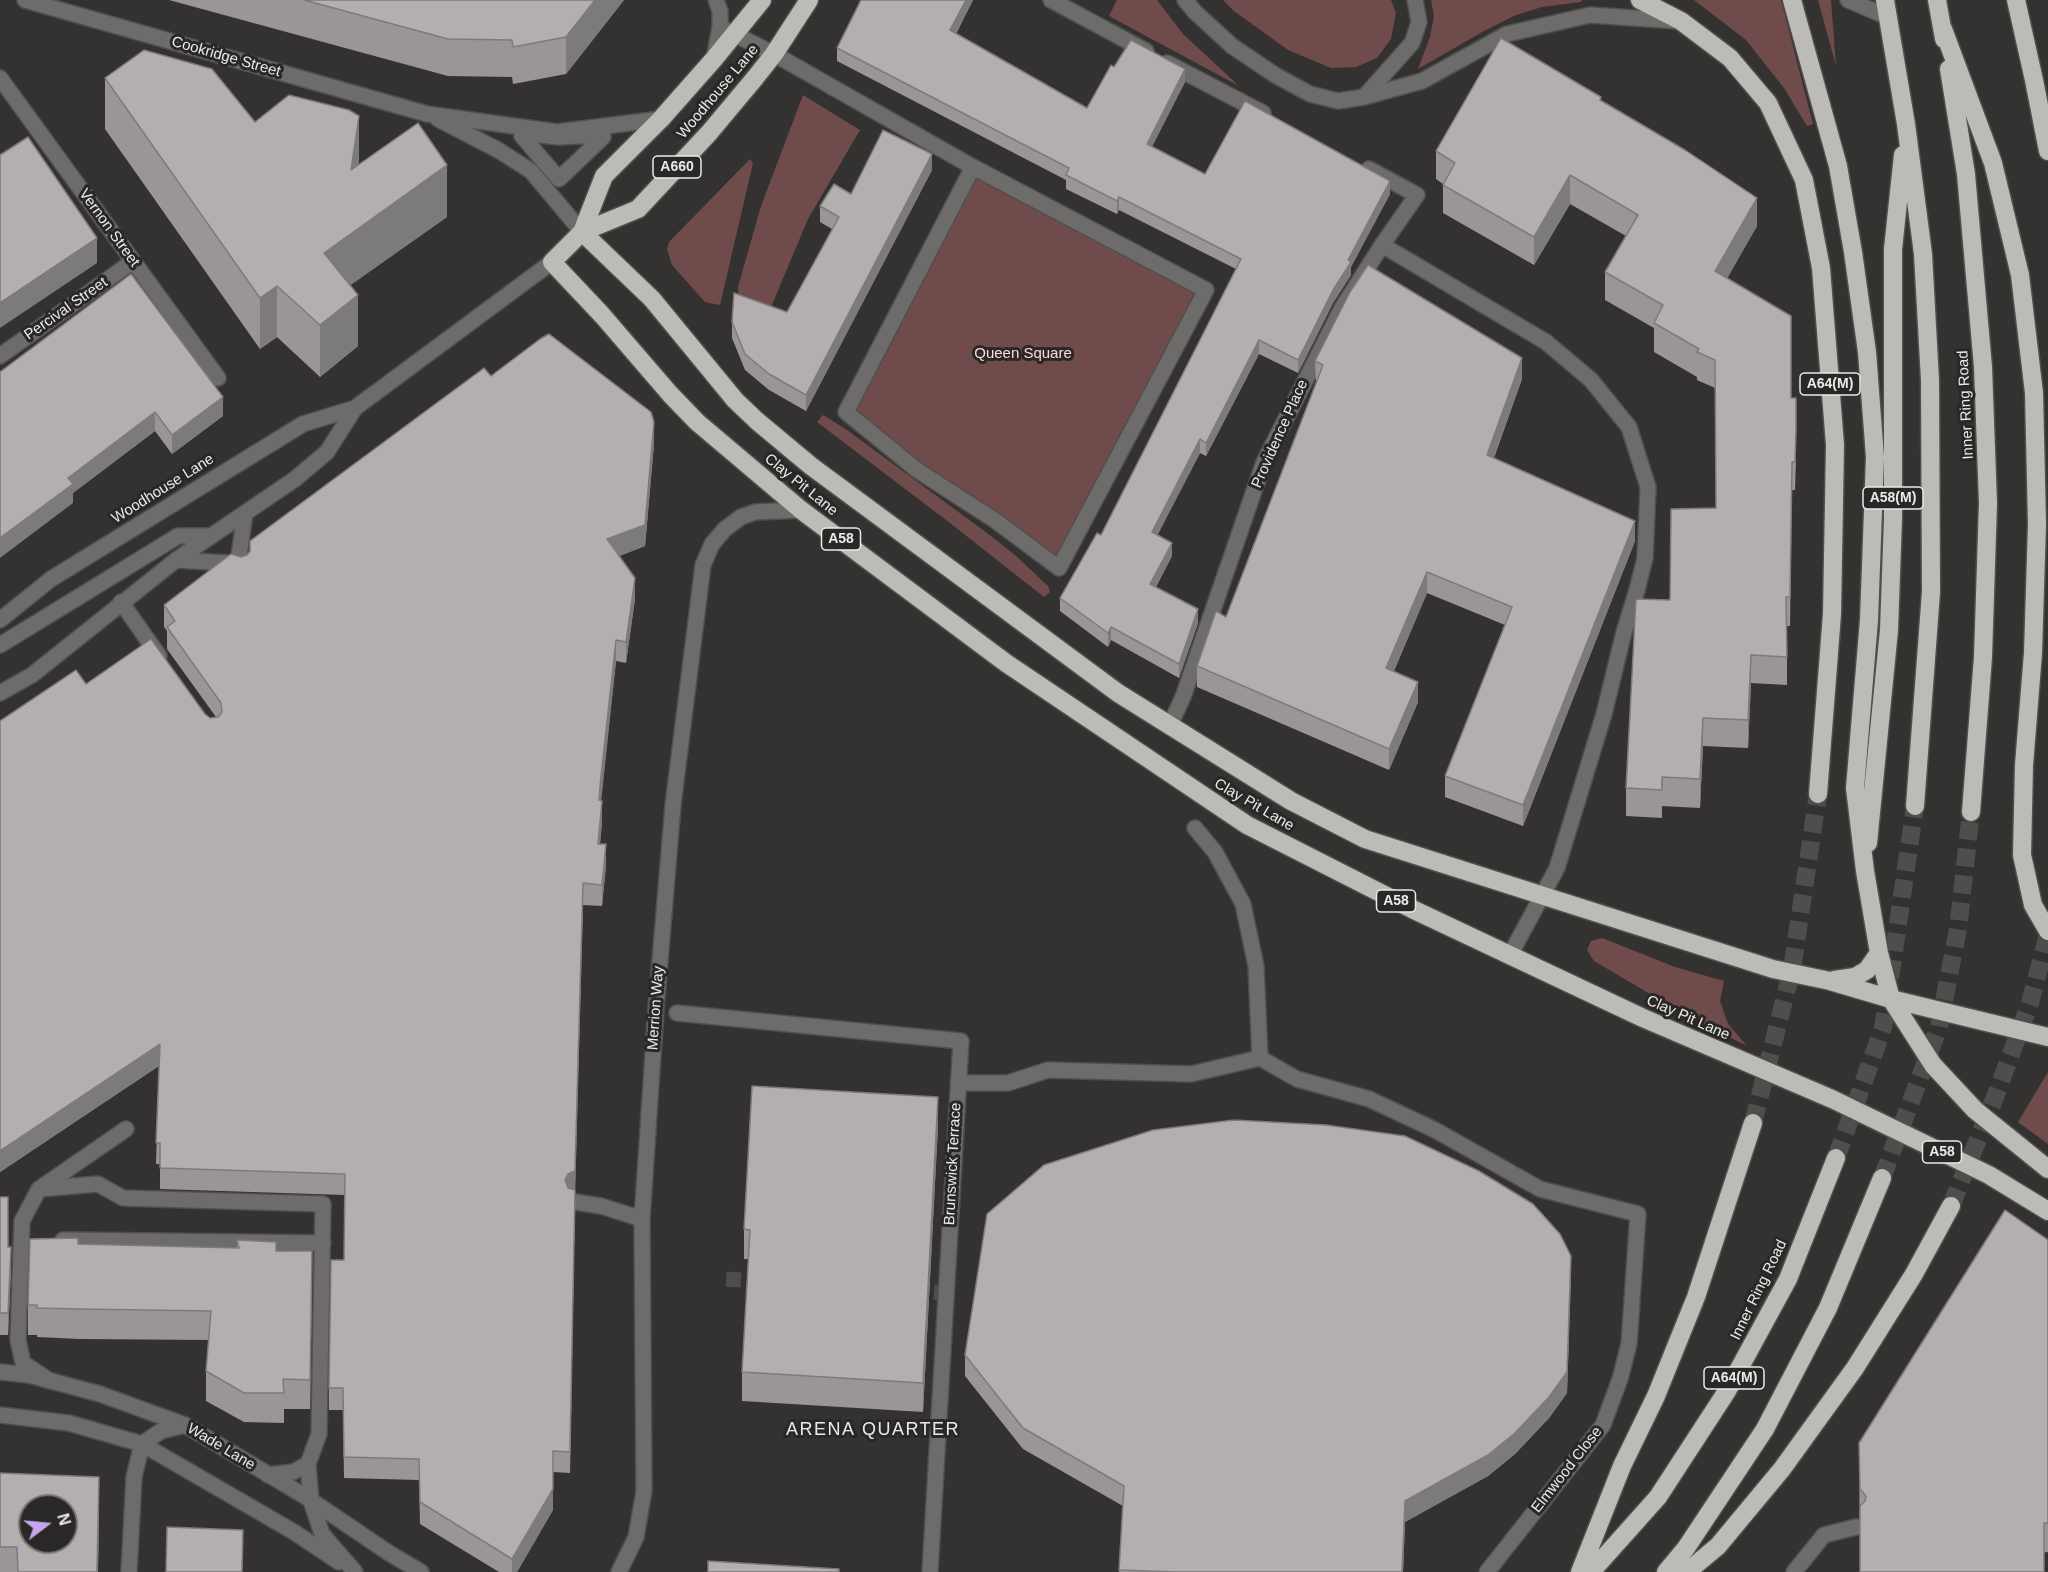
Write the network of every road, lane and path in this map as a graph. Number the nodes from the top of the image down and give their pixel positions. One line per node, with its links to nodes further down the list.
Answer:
1 (25, 0): 20 (street, Cookridge Street)
2 (716, 0): 16 (street)
3 (762, 0): 16 (highway, Woodhouse Lane / A660)
4 (809, 0): 17 (highway, Woodhouse Lane / A660)
5 (1051, 0): 22 (street)
6 (1185, 0): 19 (street)
7 (1415, 0): 19 (street)
8 (1640, 0): 14 (highway)
9 (1792, 0): 49 (highway, A58(M))
10 (1848, 0): 13 (street)
11 (1937, 0): 15 (highway, Inner Ring Road)
12 (2016, 0): 25 (highway)
13 (1887, 9): 23 (highway, A58(M))
14 (1681, 21): 19 (street); 45 (highway, A64(M))
15 (1943, 29): 47 (highway, Inner Ring Road); 51 (highway)
16 (727, 31): 17 (street); 21 (highway, Woodhouse Lane / A660)
17 (774, 54): 27 (street); 28 (highway, Woodhouse Lane / A660)
18 (0, 78): 30 (street, Vernon Street)
19 (1364, 97)
20 (427, 114): 21 (street, Cookridge Street); 28 (street, Cookridge Street)
21 (661, 119): 28 (highway, Woodhouse Lane / A660)
22 (1274, 119)
23 (1906, 124): 46 (highway); 49 (highway, A58(M))
24 (522, 136): 24 (street)
25 (2048, 151)
26 (1358, 163): 29 (street, Providence Place)
27 (973, 166): 27 (street)
28 (582, 232): 31 (highway, Woodhouse Lane / A660); 44 (highway, Clay Pit Lane / A58)
29 (1382, 245): 44 (street, Providence Place); 50 (street)
30 (132, 262): 32 (street, Percival Street); 33 (street, Vernon Street)
31 (552, 262): 34 (street, Woodhouse Lane); 35 (highway, Clay Pit Lane / A58)
32 (0, 356)
33 (218, 378)
34 (355, 408): 36 (street, Woodhouse Lane); 40 (street, Woodhouse Lane)
35 (801, 510): 53 (highway, Clay Pit Lane / A58); 69 (street, Merrion Way)
36 (245, 514): 37 (street, Woodhouse Lane); 38 (street)
37 (211, 536): 38 (street, Woodhouse Lane); 41 (street)
38 (176, 560): 39 (street, Woodhouse Lane)
39 (121, 602): 42 (street); 43 (street, Woodhouse Lane)
40 (0, 620)
41 (0, 645)
42 (166, 666)
43 (0, 693)
44 (1170, 725): 50 (highway, Clay Pit Lane / A58)
45 (1818, 794)
46 (1915, 806)
47 (1971, 812)
48 (1195, 828): 58 (street)
49 (1865, 871): 52 (highway, A58(M))
50 (1542, 895): 53 (street); 54 (highway, Clay Pit Lane / A58)
51 (2048, 931)
52 (1879, 953): 54 (highway); 55 (highway, A58(M))
53 (1510, 955): 68 (highway, Clay Pit Lane / A58)
54 (1830, 981): 55 (highway, Clay Pit Lane / A58)
55 (1891, 999): 57 (highway, Clay Pit Lane / A58); 63 (highway)
56 (677, 1012): 59 (street, Brunswick Terrace)
57 (2048, 1037)
58 (1260, 1058): 59 (street); 86 (street, Elmwood Close)
59 (958, 1083): 85 (street, Brunswick Terrace)
60 (1753, 1123): 87 (highway)
61 (126, 1129): 65 (street)
62 (1836, 1158): 88 (highway, Inner Ring Road / A64(M))
63 (2048, 1168)
64 (1882, 1178): 89 (highway, A64(M))
65 (39, 1189): 71 (street); 73 (street)
66 (575, 1202): 69 (street)
67 (1951, 1206): 90 (highway)
68 (2048, 1211)
69 (642, 1219): 81 (street, Merrion Way)
70 (63, 1240): 71 (street)
71 (323, 1243): 77 (street)
72 (0, 1372): 73 (street, Wade Lane)
73 (50, 1382): 75 (street, Wade Lane)
74 (0, 1415): 76 (street)
75 (185, 1425): 76 (street); 78 (street, Wade Lane)
76 (142, 1444): 82 (street); 83 (street)
77 (308, 1464): 78 (street); 79 (street)
78 (268, 1475): 79 (street, Wade Lane)
79 (311, 1501): 83 (street); 84 (street, Wade Lane)
80 (1856, 1527): 91 (street)
81 (626, 1570)
82 (129, 1572)
83 (354, 1572)
84 (421, 1572)
85 (930, 1572)
86 (1487, 1572)
87 (1580, 1572)
88 (1591, 1572)
89 (1666, 1572)
90 (1687, 1572)
91 (1794, 1572)

